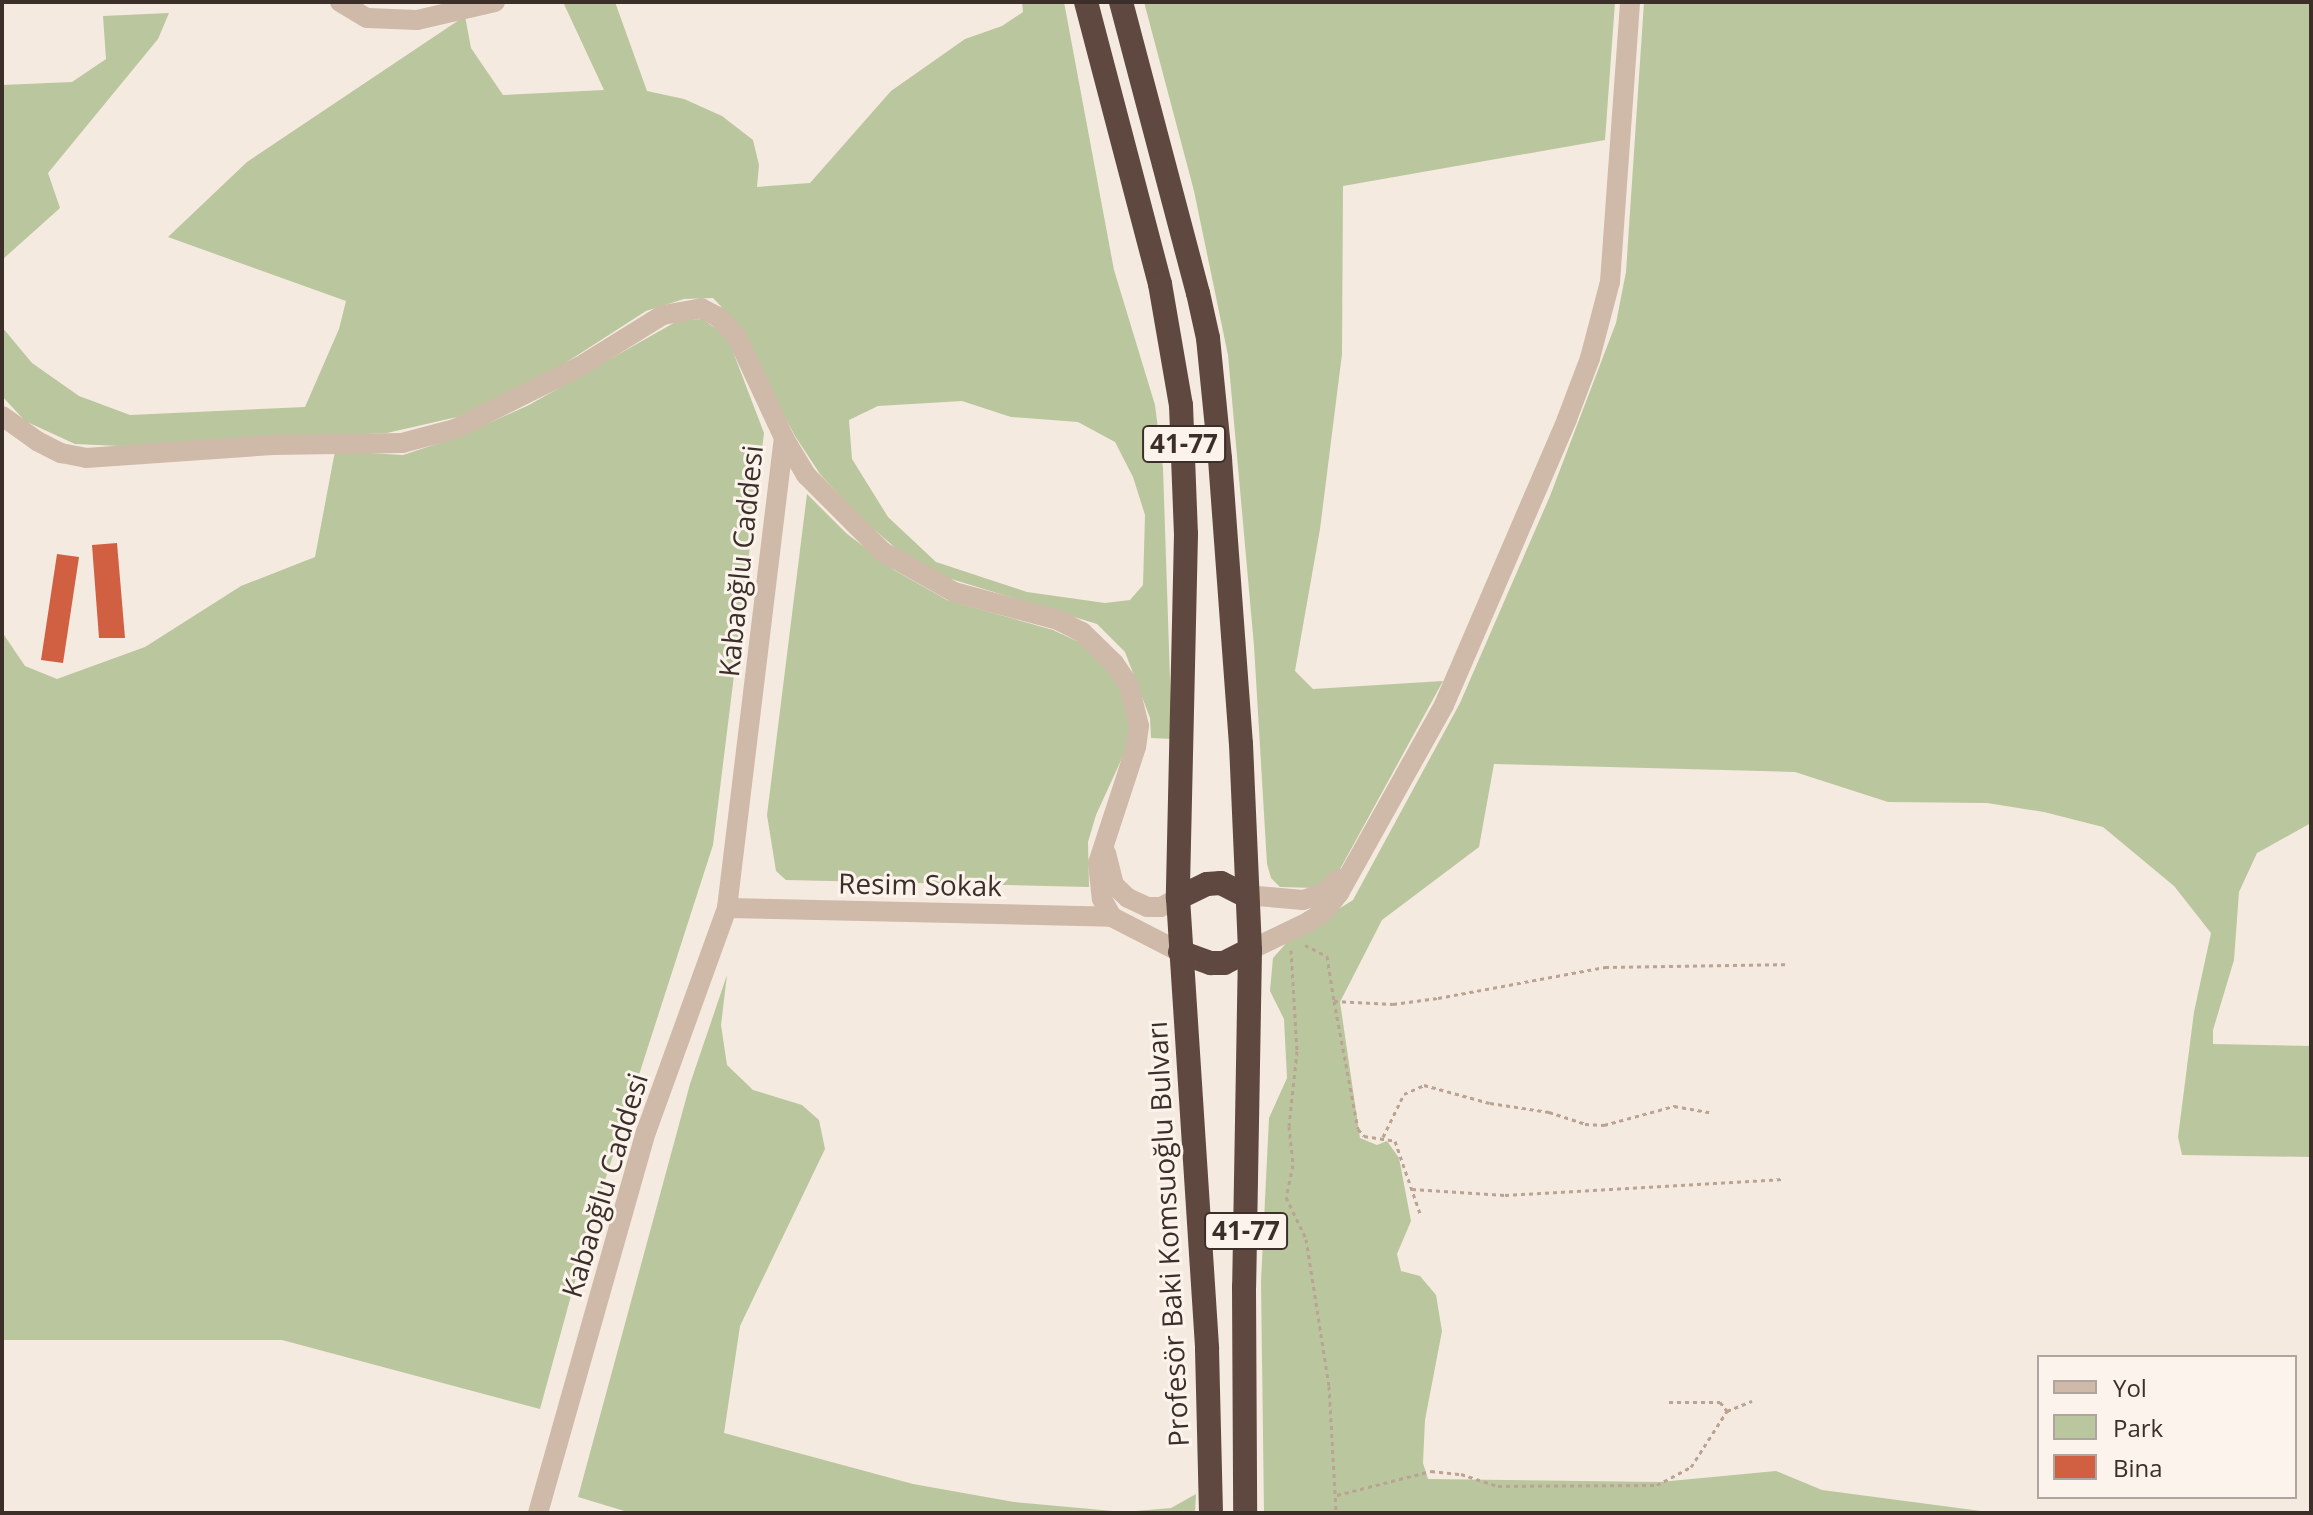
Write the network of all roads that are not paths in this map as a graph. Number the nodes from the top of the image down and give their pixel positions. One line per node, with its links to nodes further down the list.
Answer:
1 (340, 2): 2 (street)
2 (495, 2)
3 (1086, 2): 11 (highway, 41-77)
4 (1121, 2): 10 (highway, 41-77)
5 (1630, 2): 9 (street)
6 (2, 416): 7 (street, Kabaoğlu Caddesi)
7 (784, 438): 8 (street); 12 (street, Kabaoğlu Caddesi)
8 (1104, 837): 11 (street); 13 (street)
9 (1355, 861): 10 (street); 14 (street)
10 (1245, 895): 11 (highway); 14 (highway)
11 (1178, 898): 15 (highway)
12 (727, 908): 13 (street, Resim Sokak); 16 (street, Kabaoğlu Caddesi)
13 (1112, 917): 15 (street)
14 (1250, 950): 15 (highway); 18 (highway, 41-77)
15 (1180, 952): 17 (highway, Profesör Baki Komsuoğlu Bulvarı / 41-77)
16 (538, 1513)
17 (1211, 1513)
18 (1245, 1513)

